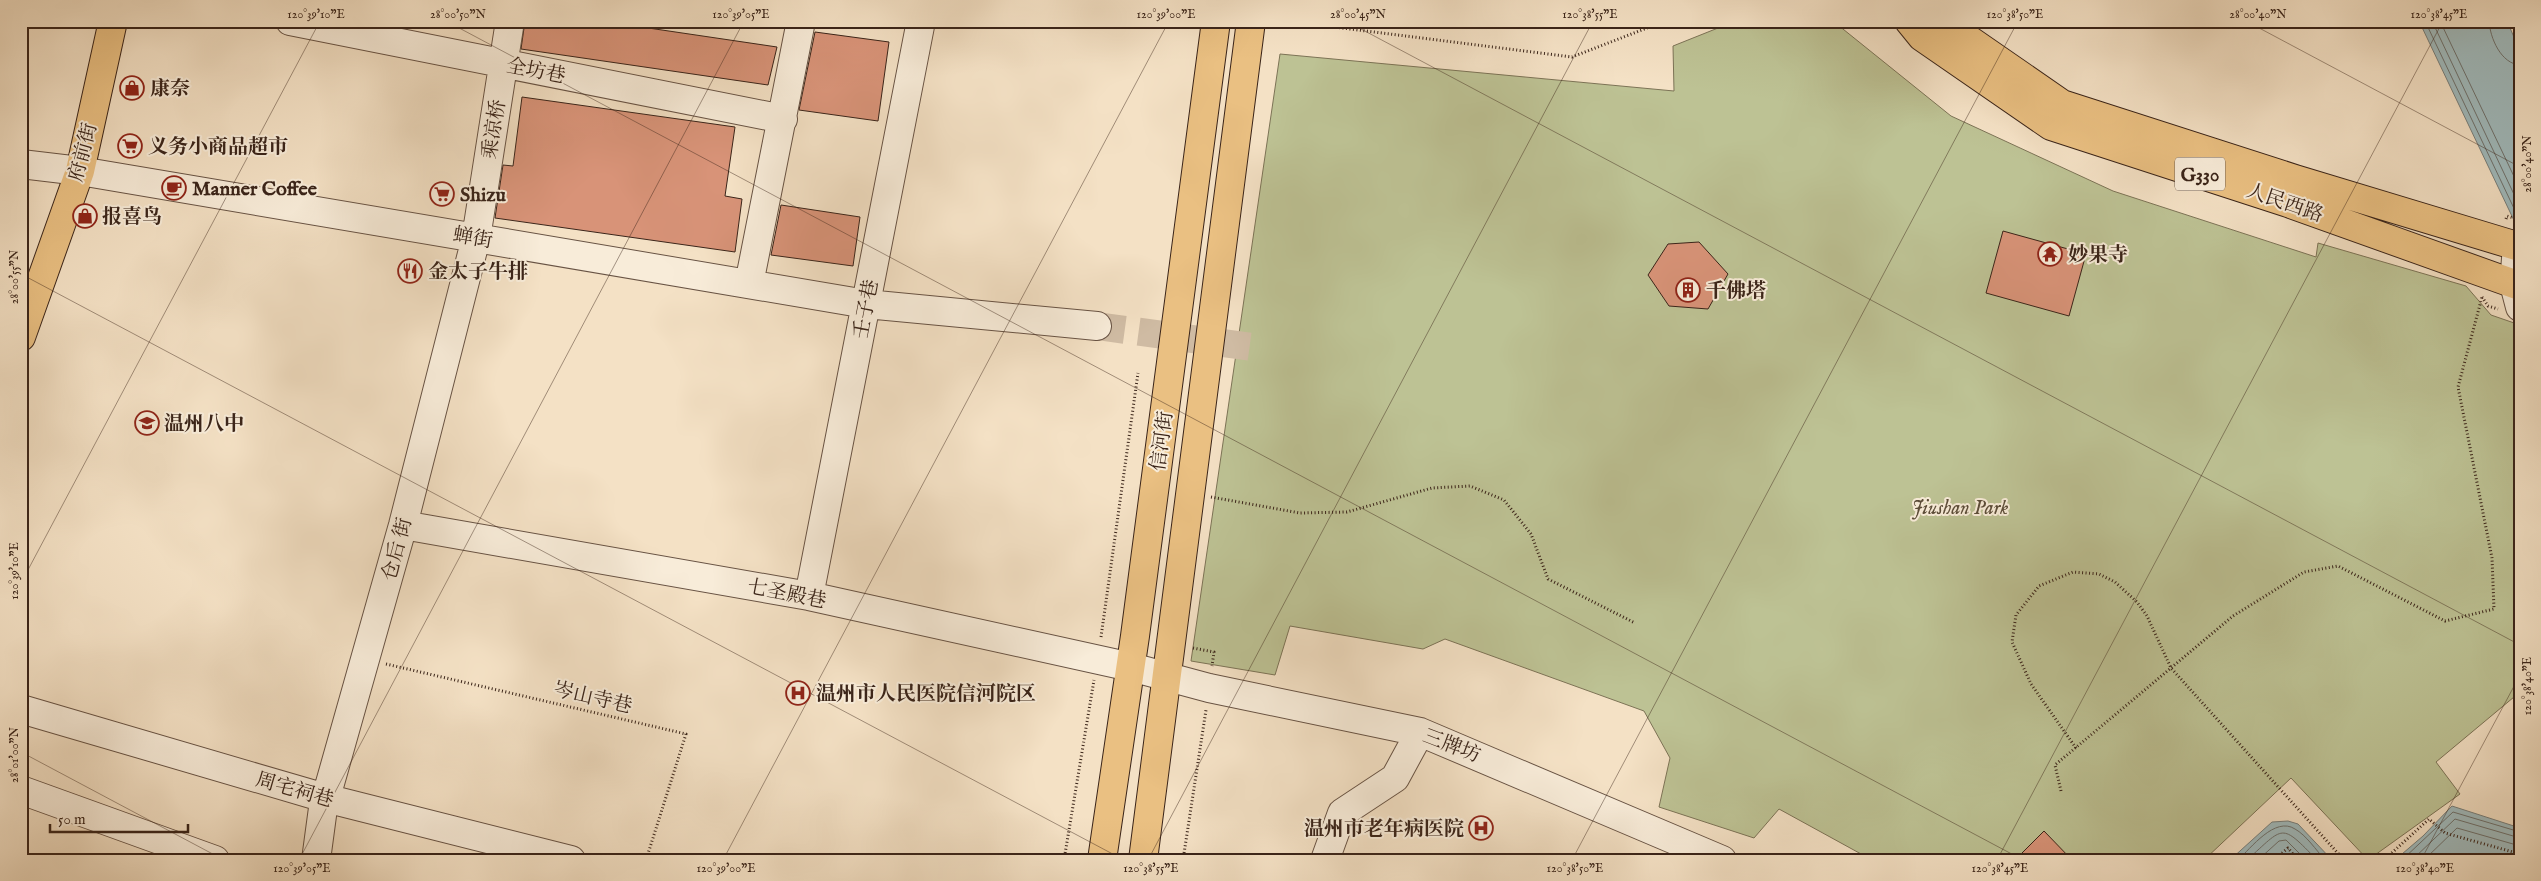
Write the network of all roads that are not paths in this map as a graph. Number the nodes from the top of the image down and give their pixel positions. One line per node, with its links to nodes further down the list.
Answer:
1 (114, 21): 13 (main road, 府前街)
2 (290, 21): 10 (street, 全坊巷)
3 (510, 21): 10 (street, 乘凉桥)
4 (801, 21): 11 (street)
5 (921, 21): 18 (street, 壬子巷)
6 (1216, 21): 23 (main road, 信河街)
7 (1251, 21): 24 (main road, 信河街)
8 (1908, 21): 17 (main road, 人民西路 / G330)
9 (1942, 21): 15 (main road, 人民西路 / G330)
10 (504, 64): 11 (street, 全坊巷); 14 (street, 乘凉桥)
11 (783, 119): 16 (street)
12 (21, 164): 13 (street, 蝉街)
13 (80, 171): 14 (street, 蝉街); 20 (main road, 府前街)
14 (476, 238): 16 (street, 蝉街); 21 (street, 仓后 街)
15 (2519, 238): 17 (street)
16 (749, 284): 18 (street, 蝉街)
17 (2518, 292)
18 (866, 304): 19 (street, 蝉街); 22 (street, 壬子巷)
19 (1098, 326)
20 (21, 337)
21 (403, 525): 22 (street, 七圣殿巷); 28 (street, 仓后 街)
22 (809, 596): 23 (street, 七圣殿巷)
23 (1131, 667): 24 (street, 七圣殿巷); 32 (main road, 信河街)
24 (1167, 676): 26 (street, 三牌坊); 33 (main road, 信河街)
25 (21, 709): 28 (street, 周宅祠巷)
26 (1420, 732): 34 (street); 35 (street, 三牌坊)
27 (21, 790): 29 (street)
28 (326, 798): 30 (street, 仓后 街); 31 (street, 周宅祠巷)
29 (215, 860)
30 (316, 860)
31 (571, 860)
32 (1102, 860)
33 (1143, 860)
34 (1325, 860)
35 (1722, 860)

